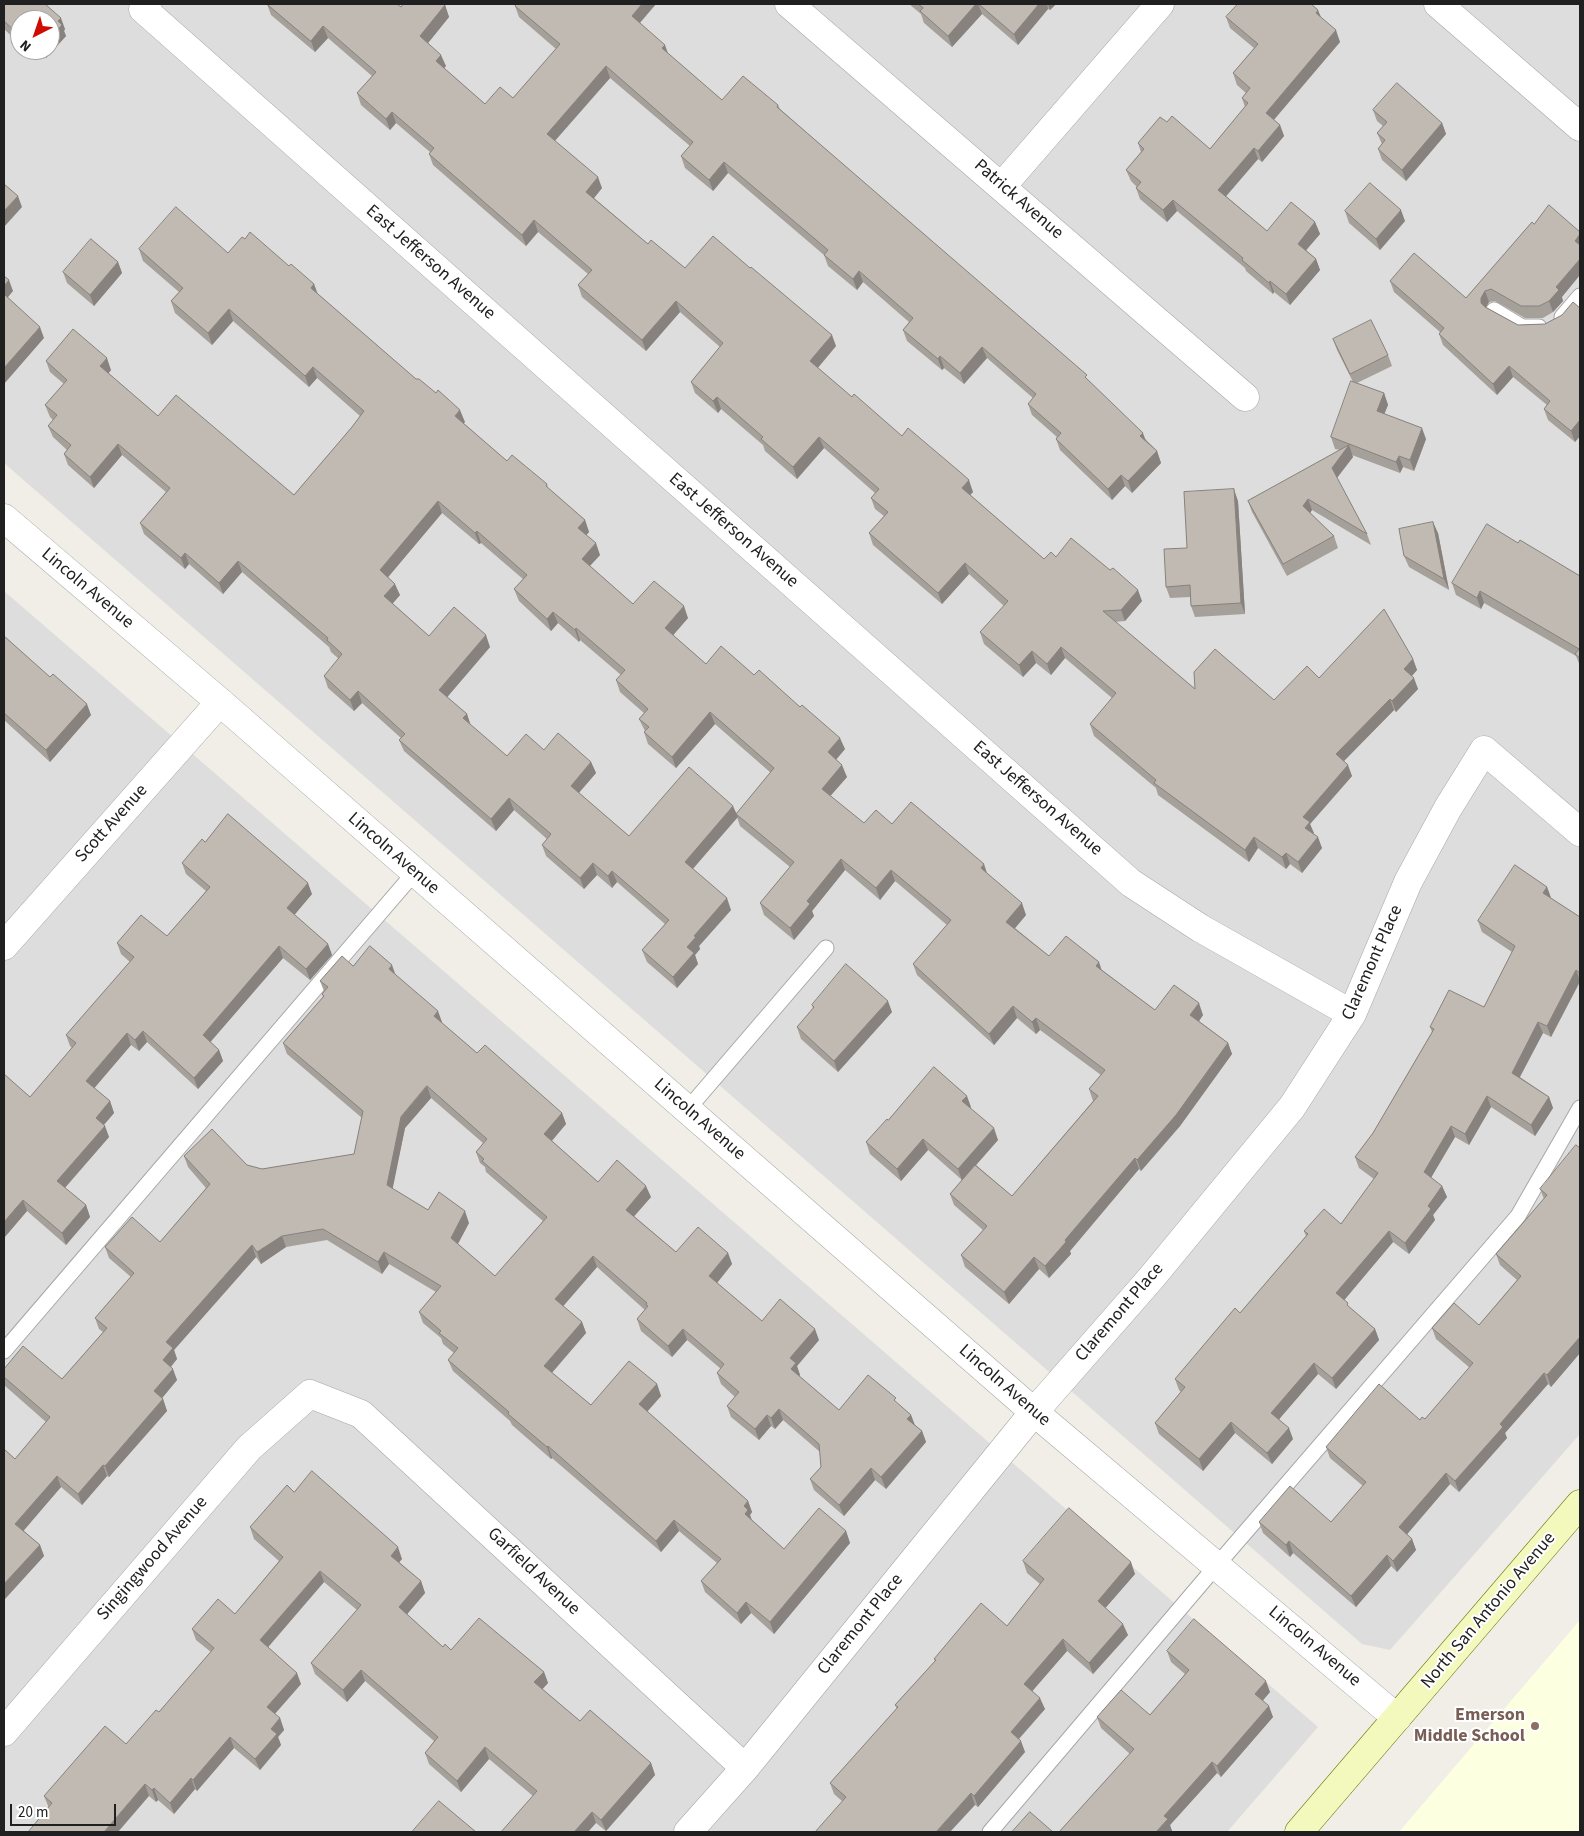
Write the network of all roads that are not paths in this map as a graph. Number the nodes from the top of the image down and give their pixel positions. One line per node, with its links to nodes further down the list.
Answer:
1 (789, 4): 6 (street, Patrick Avenue)
2 (1160, 4): 6 (street)
3 (1438, 4): 5 (street)
4 (145, 7): 16 (street, East Jefferson Avenue)
5 (1580, 127)
6 (1002, 186): 9 (street, Patrick Avenue)
7 (1580, 296): 8 (lane)
8 (1494, 310)
9 (1246, 397)
10 (4, 518): 11 (street, Lincoln Avenue)
11 (220, 702): 13 (street, Lincoln Avenue); 14 (street, Scott Avenue)
12 (1580, 832): 16 (street, Claremont Place)
13 (415, 872): 18 (street, Lincoln Avenue); 19 (lane)
14 (4, 946)
15 (826, 948): 18 (lane)
16 (1352, 1014): 21 (street, Claremont Place)
17 (1580, 1108): 23 (lane)
18 (687, 1110): 21 (street, Lincoln Avenue)
19 (4, 1351)
20 (310, 1394): 25 (street, Singingwood Avenue); 26 (street, Garfield Avenue)
21 (1034, 1412): 23 (street, Lincoln Avenue); 26 (street, Claremont Place)
22 (1580, 1504): 24 (main road, North San Antonio Avenue)
23 (1216, 1565): 24 (street, Lincoln Avenue); 28 (lane)
24 (1397, 1718): 29 (main road, North San Antonio Avenue)
25 (4, 1732)
26 (745, 1768): 27 (street, Claremont Place)
27 (688, 1832)
28 (990, 1832)
29 (1299, 1832)

